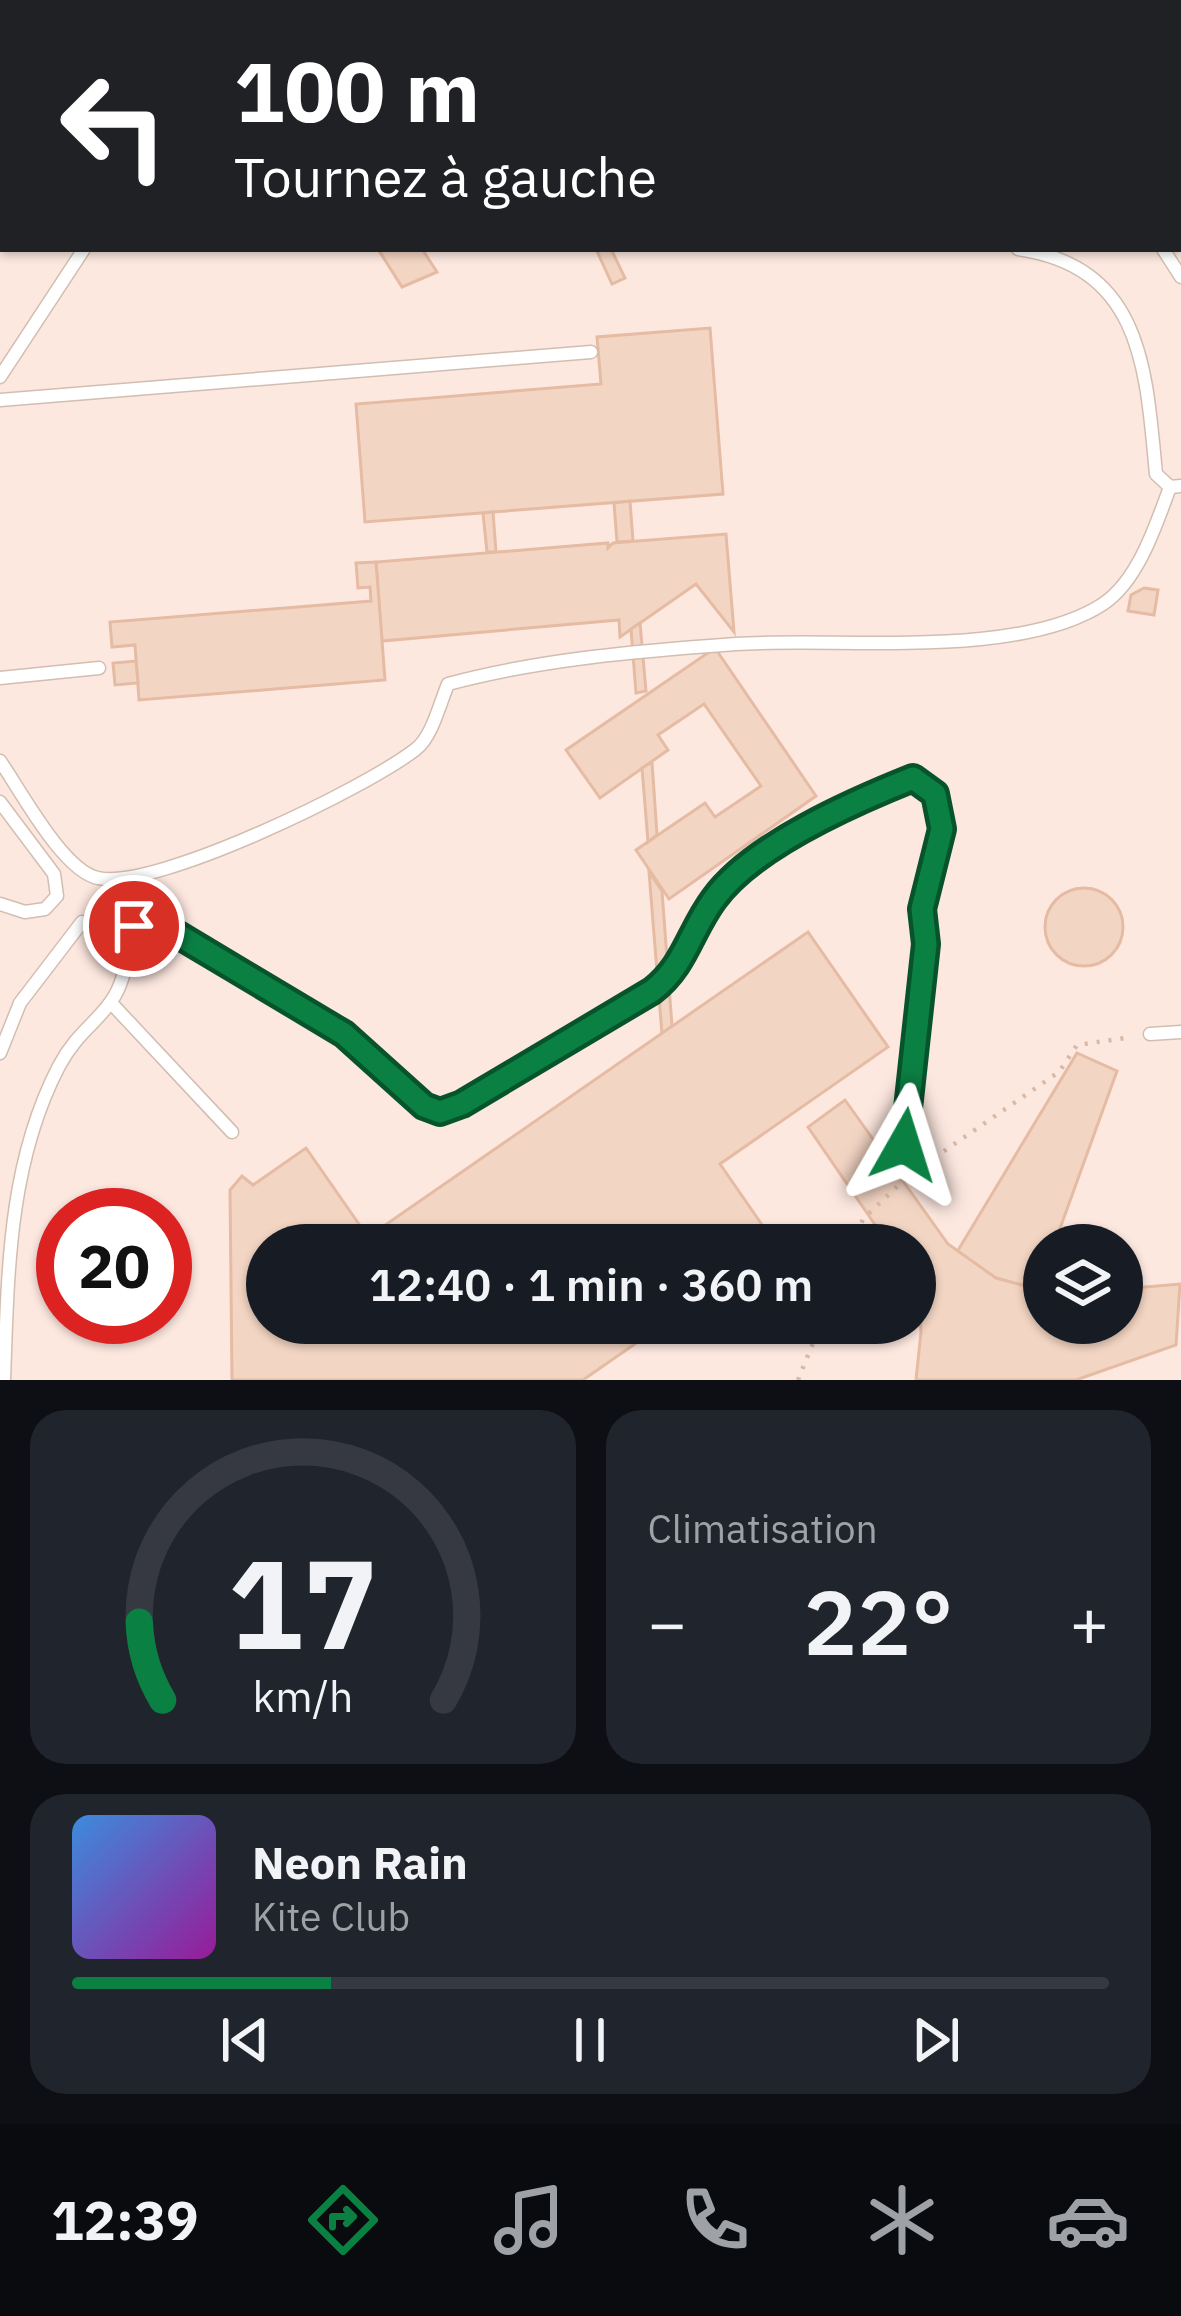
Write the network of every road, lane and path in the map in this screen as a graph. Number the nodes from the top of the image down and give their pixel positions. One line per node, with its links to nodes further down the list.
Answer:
1 (82, 252): 6 (lane)
2 (1037, 252): 8 (lane)
3 (1164, 252): 4 (lane)
4 (1181, 277)
5 (591, 352): 7 (lane)
6 (0, 377)
7 (0, 400)
8 (1175, 487): 11 (lane)
9 (99, 668): 10 (lane)
10 (0, 678)
11 (0, 761)
12 (0, 802): 13 (lane)
13 (0, 904)
14 (102, 925): 15 (lane); 18 (lane); 20 (lane)
15 (113, 1006): 19 (lane); 23 (lane)
16 (1181, 1033): 17 (lane)
17 (1150, 1034): 20 (path)
18 (0, 1053)
19 (232, 1132)
20 (919, 1169): 21 (path)
21 (861, 1224)
22 (813, 1344): 24 (path)
23 (4, 1380)
24 (798, 1380)

